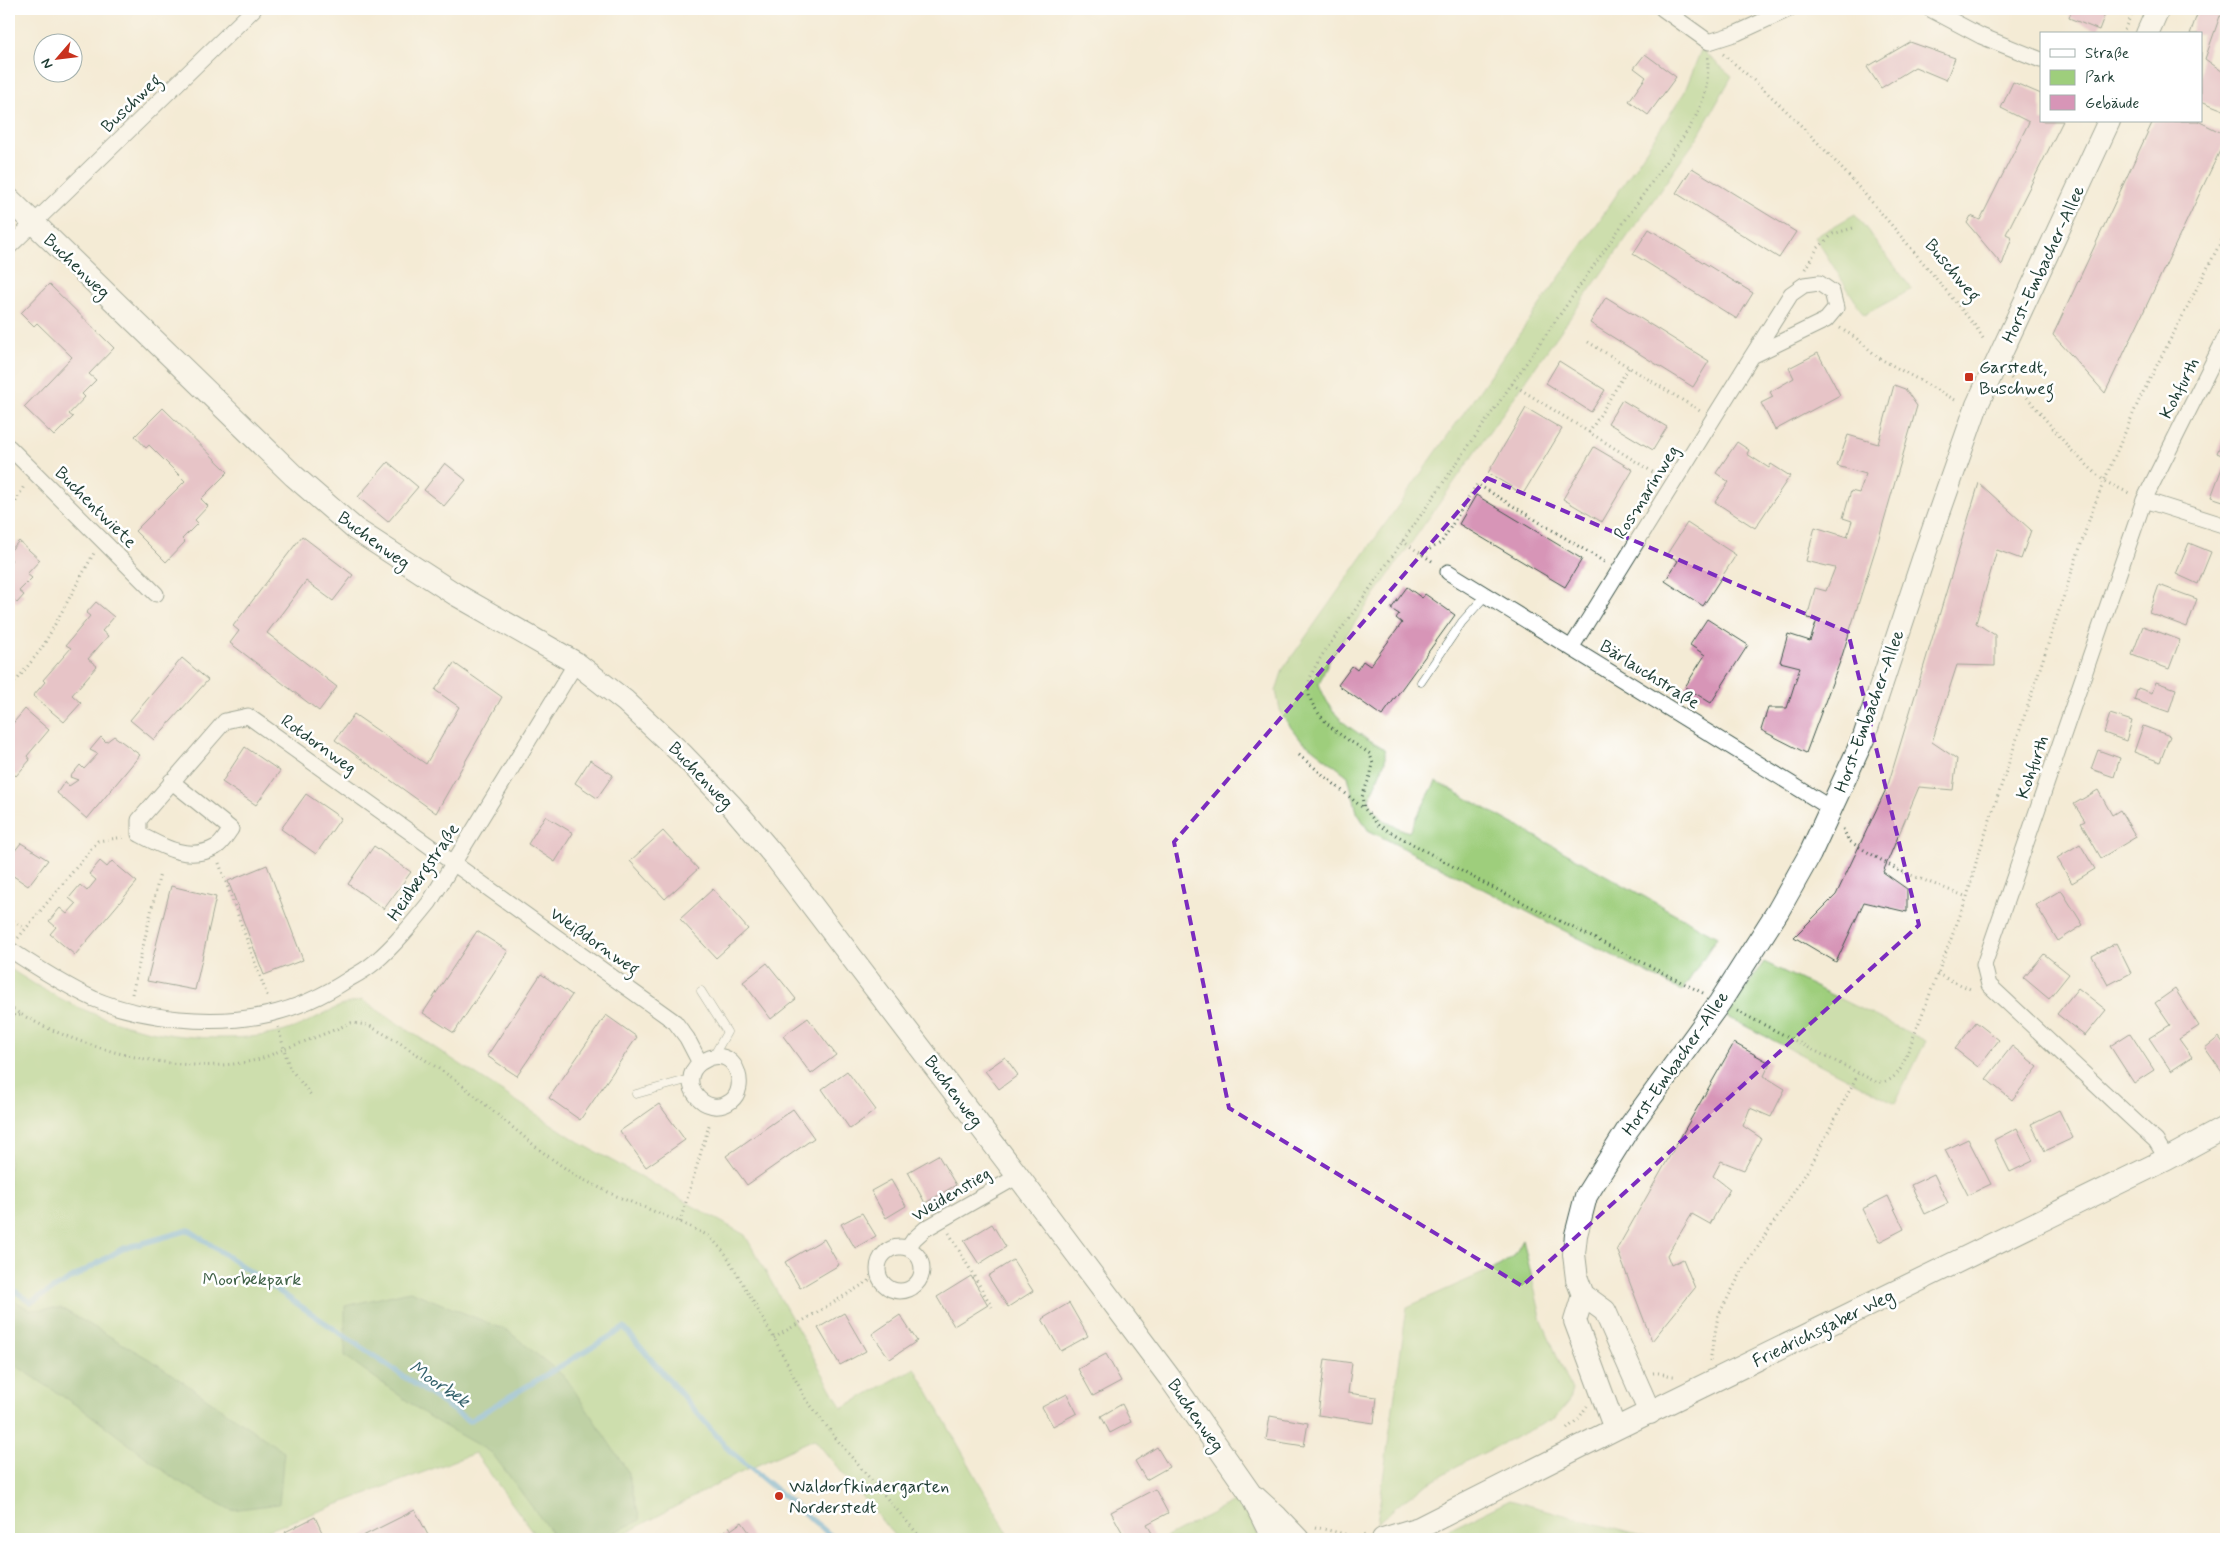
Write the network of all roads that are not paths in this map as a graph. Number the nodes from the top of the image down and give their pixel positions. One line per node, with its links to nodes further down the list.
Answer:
1 (254, 9): 10 (street, Buschweg)
2 (1663, 9): 3 (street)
3 (1788, 9)
4 (1930, 9): 7 (street)
5 (2158, 9): 6 (street)
6 (2148, 32)
7 (2040, 60)
8 (2109, 122): 24 (street, Horst-Embacher-Allee)
9 (9, 199): 10 (street, Buchenweg)
10 (34, 224): 11 (street, Buschweg); 21 (street, Buchenweg)
11 (9, 247)
12 (2226, 336): 15 (street, Kohfurth)
13 (1752, 356): 13 (street, Rosmarinweg); 20 (street, Rosmarinweg)
14 (9, 447): 18 (street, Buchentwiete)
15 (2144, 500): 16 (street); 32 (street, Kohfurth)
16 (2226, 526)
17 (1448, 572): 19 (street, Bärlauchstraße)
18 (156, 594)
19 (1486, 595): 20 (street, Bärlauchstraße); 22 (lane)
20 (1571, 648): 24 (street, Bärlauchstraße)
21 (576, 663): 25 (street, Heidbergstraße); 33 (street, Buchenweg)
22 (1421, 682)
23 (171, 781): 23 (street, Rotdornweg); 25 (street, Rotdornweg)
24 (1832, 809): 35 (street, Horst-Embacher-Allee)
25 (453, 864): 26 (street, Heidbergstraße); 28 (street, Weißdornweg)
26 (9, 949)
27 (701, 991): 28 (lane)
28 (707, 1060): 29 (street); 29 (street)
29 (690, 1079): 30 (lane)
30 (636, 1094)
31 (2226, 1127): 32 (street, Friedrichsgaber Weg)
32 (2166, 1159): 36 (street, Friedrichsgaber Weg)
33 (1018, 1176): 34 (street, Weidenstieg); 38 (street, Buchenweg)
34 (908, 1248): 34 (street, Weidenstieg)
35 (1583, 1296): 36 (street); 37 (street)
36 (1650, 1413): 37 (street, Friedrichsgaber Weg)
37 (1615, 1429): 39 (street, Friedrichsgaber Weg)
38 (1250, 1493): 40 (street, Buchenweg); 41 (street, Buchenweg)
39 (1412, 1534): 42 (street, Friedrichsgaber Weg)
40 (1273, 1539)
41 (1298, 1539)
42 (1383, 1539)

